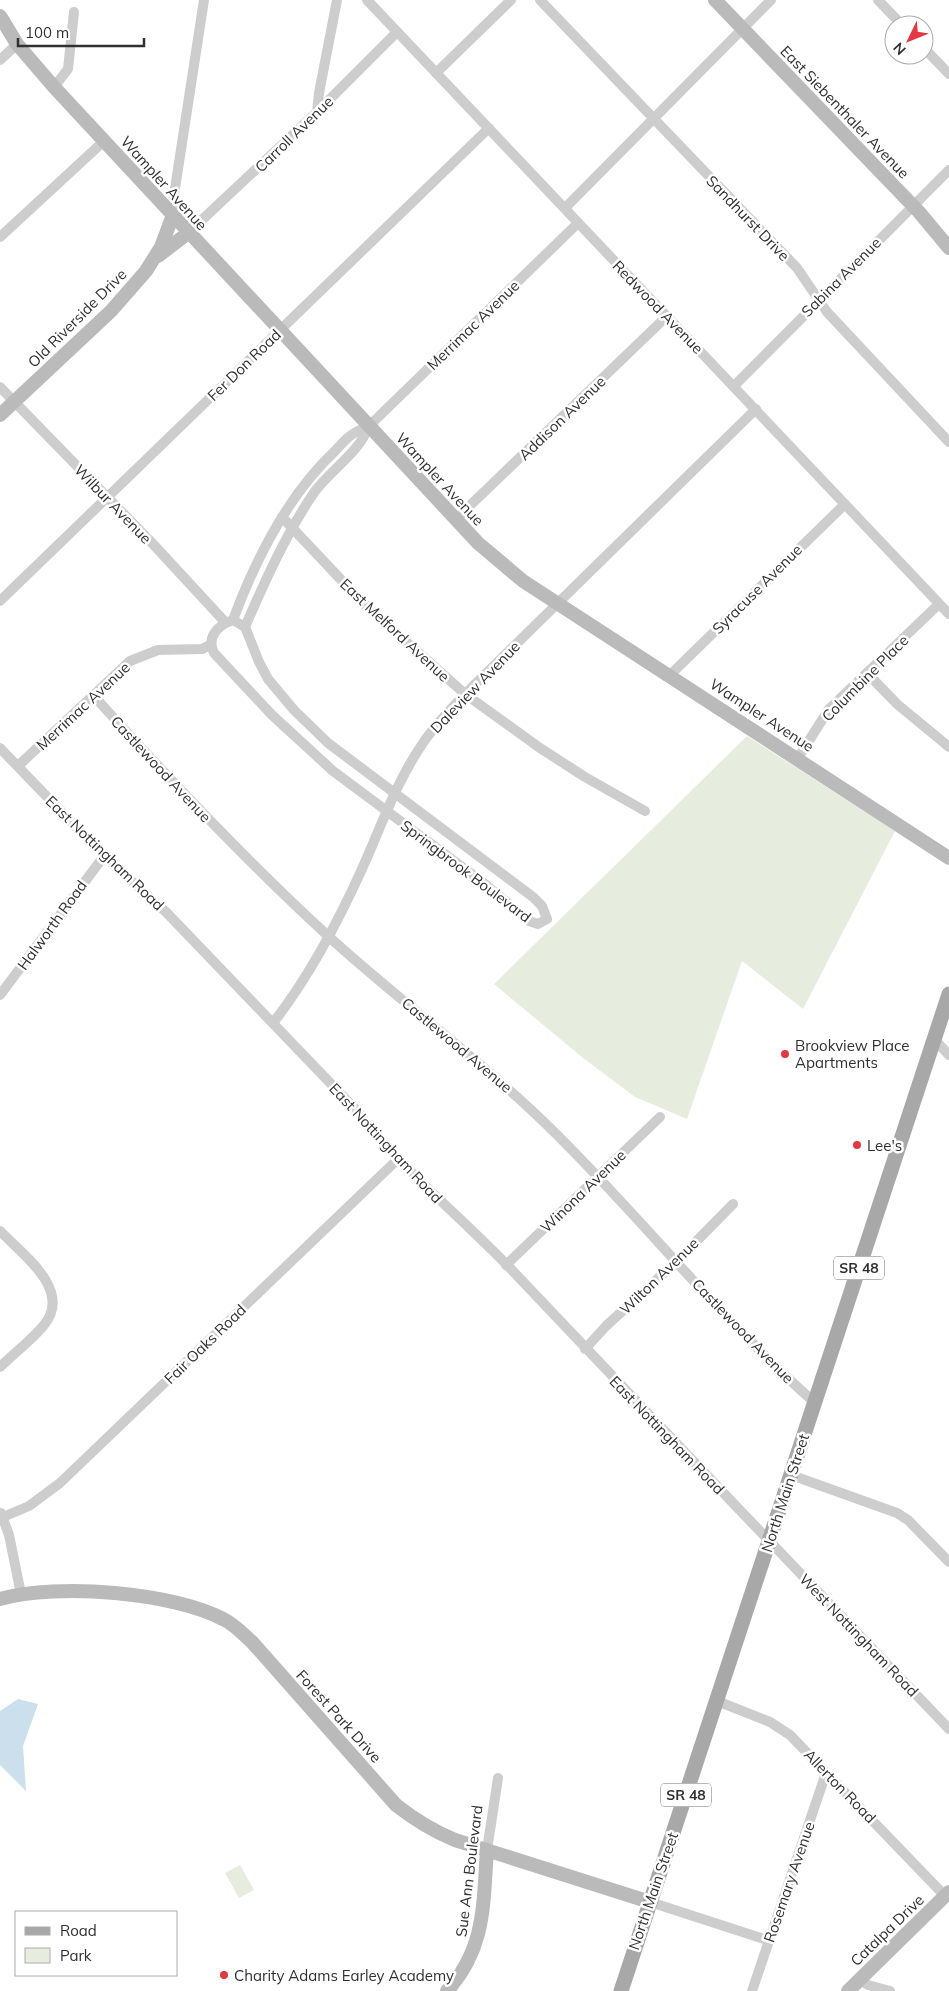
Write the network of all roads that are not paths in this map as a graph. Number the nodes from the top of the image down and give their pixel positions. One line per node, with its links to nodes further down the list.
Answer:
1 (204, 0): 27 (street, Old Riverside Drive)
2 (337, 0): 20 (street)
3 (367, 0): 13 (street, Redwood Avenue)
4 (511, 0): 17 (street)
5 (540, 0): 21 (street, Sandhurst Drive)
6 (715, 0): 12 (street, East Siebenthaler Avenue)
7 (771, 0): 12 (street)
8 (878, 0): 10 (street)
9 (74, 12): 19 (street)
10 (892, 15)
11 (0, 16): 14 (street, Wampler Avenue)
12 (742, 28): 21 (street); 25 (street, East Siebenthaler Avenue)
13 (397, 32): 17 (street, Redwood Avenue); 20 (street, Carroll Avenue)
14 (17, 44): 16 (street); 19 (street, Wampler Avenue)
15 (934, 58): 18 (street)
16 (0, 60)
17 (436, 73): 22 (street, Redwood Avenue)
18 (949, 74)
19 (54, 87): 23 (street, Wampler Avenue)
20 (317, 112): 29 (street, Carroll Avenue)
21 (652, 118): 26 (street); 33 (street, Sandhurst Drive)
22 (489, 128): 26 (street, Redwood Avenue); 35 (street, Fer Don Road)
23 (104, 141): 27 (street, Wampler Avenue); 30 (street)
24 (949, 170): 25 (street, Sabina Avenue)
25 (913, 206): 31 (street, East Siebenthaler Avenue); 33 (street, Sabina Avenue)
26 (564, 208): 28 (street, Redwood Avenue)
27 (172, 215): 29 (street, Wampler Avenue); 32 (street, Old Riverside Drive)
28 (578, 223): 34 (street, Redwood Avenue); 41 (street, Merrimac Avenue)
29 (188, 233): 32 (street); 35 (street, Wampler Avenue)
30 (0, 237)
31 (949, 248)
32 (156, 258): 38 (street, Old Riverside Drive)
33 (818, 301): 36 (street, Sabina Avenue); 42 (street, Sandhurst Drive)
34 (667, 316): 36 (street, Redwood Avenue); 46 (street, Addison Avenue)
35 (280, 331): 41 (street, Wampler Avenue); 43 (street, Fer Don Road)
36 (734, 386): 39 (street, Redwood Avenue)
37 (0, 388): 38 (street, Wilbur Avenue)
38 (14, 402): 40 (street, Old Riverside Drive); 43 (street, Wilbur Avenue)
39 (756, 409): 44 (street, Redwood Avenue); 49 (street, Daleview Avenue)
40 (0, 415)
41 (368, 427): 45 (street, Merrimac Avenue); 46 (street, Wampler Avenue); 47 (street, Merrimac Avenue)
42 (949, 442)
43 (107, 498): 48 (street, Fer Don Road); 52 (street, Wilbur Avenue)
44 (845, 504): 50 (street, Redwood Avenue); 56 (street, Syracuse Avenue)
45 (282, 517): 47 (street, East Melford Avenue); 52 (street, Merrimac Avenue)
46 (456, 520): 49 (street, Wampler Avenue)
47 (293, 526): 53 (street, Merrimac Avenue); 57 (street, East Melford Avenue)
48 (0, 601)
49 (558, 603): 56 (street, Wampler Avenue); 57 (street, Daleview Avenue)
50 (939, 604): 51 (street, Redwood Avenue); 55 (street, Columbine Place)
51 (949, 614)
52 (229, 621): 53 (street); 54 (street)
53 (246, 627): 63 (street, Springbrook Boulevard)
54 (210, 645): 58 (street, Merrimac Avenue); 65 (street, Springbrook Boulevard)
55 (867, 673): 59 (street); 61 (street, Columbine Place)
56 (670, 676): 61 (street, Wampler Avenue)
57 (464, 694): 63 (street, Daleview Avenue); 64 (street, East Melford Avenue)
58 (93, 695): 62 (street, Merrimac Avenue); 68 (street, Castlewood Avenue)
59 (949, 747)
60 (0, 748): 62 (street, East Nottingham Road)
61 (798, 758): 67 (street, Wampler Avenue)
62 (18, 766): 66 (street, East Nottingham Road)
63 (394, 794): 65 (street, Daleview Avenue); 65 (street, Springbrook Boulevard)
64 (645, 811)
65 (387, 812): 68 (street, Daleview Avenue)
66 (104, 856): 70 (street, Halworth Road); 71 (street, East Nottingham Road)
67 (949, 858)
68 (328, 936): 71 (street, Daleview Avenue); 76 (street, Castlewood Avenue)
69 (949, 994): 72 (main road, North Main Street / SR 48)
70 (0, 996)
71 (273, 1023): 75 (street, East Nottingham Road)
72 (934, 1039): 73 (street); 83 (main road, North Main Street / SR 48)
73 (949, 1055)
74 (660, 1117): 76 (street, Winona Avenue)
75 (398, 1159): 80 (street, East Nottingham Road); 85 (street, Fair Oaks Road)
76 (599, 1177): 79 (street, Castlewood Avenue); 80 (street, Winona Avenue)
77 (733, 1204): 79 (street, Wilton Avenue)
78 (0, 1231): 82 (street)
79 (676, 1262): 81 (street, Wilton Avenue); 83 (street, Castlewood Avenue)
80 (506, 1265): 81 (street, East Nottingham Road)
81 (586, 1349): 86 (street, East Nottingham Road)
82 (0, 1367)
83 (814, 1402): 84 (main road, North Main Street / SR 48)
84 (791, 1475): 86 (main road, North Main Street / SR 48); 87 (street)
85 (2, 1514): 88 (street)
86 (770, 1542): 90 (main road, North Main Street / SR 48); 91 (street, West Nottingham Road)
87 (949, 1562)
88 (21, 1594): 89 (street, Forest Park Drive); 94 (street, Forest Park Drive)
89 (0, 1599)
90 (717, 1701): 92 (street, Allerton Road); 96 (main road, North Main Street / SR 48)
91 (949, 1729)
92 (826, 1773): 95 (street, Allerton Road); 97 (street, Rosemary Avenue)
93 (498, 1778): 94 (street, Sue Ann Boulevard)
94 (487, 1850): 96 (street, Forest Park Drive); 99 (street, Sue Ann Boulevard)
95 (947, 1894): 98 (street, Catalpa Drive)
96 (650, 1902): 97 (street); 100 (main road, North Main Street / SR 48)
97 (770, 1941): 101 (street, Rosemary Avenue)
98 (860, 1980): 102 (street, Catalpa Drive); 103 (street)
99 (447, 1991)
100 (621, 1991)
101 (752, 1991)
102 (848, 1991)
103 (890, 1991)

